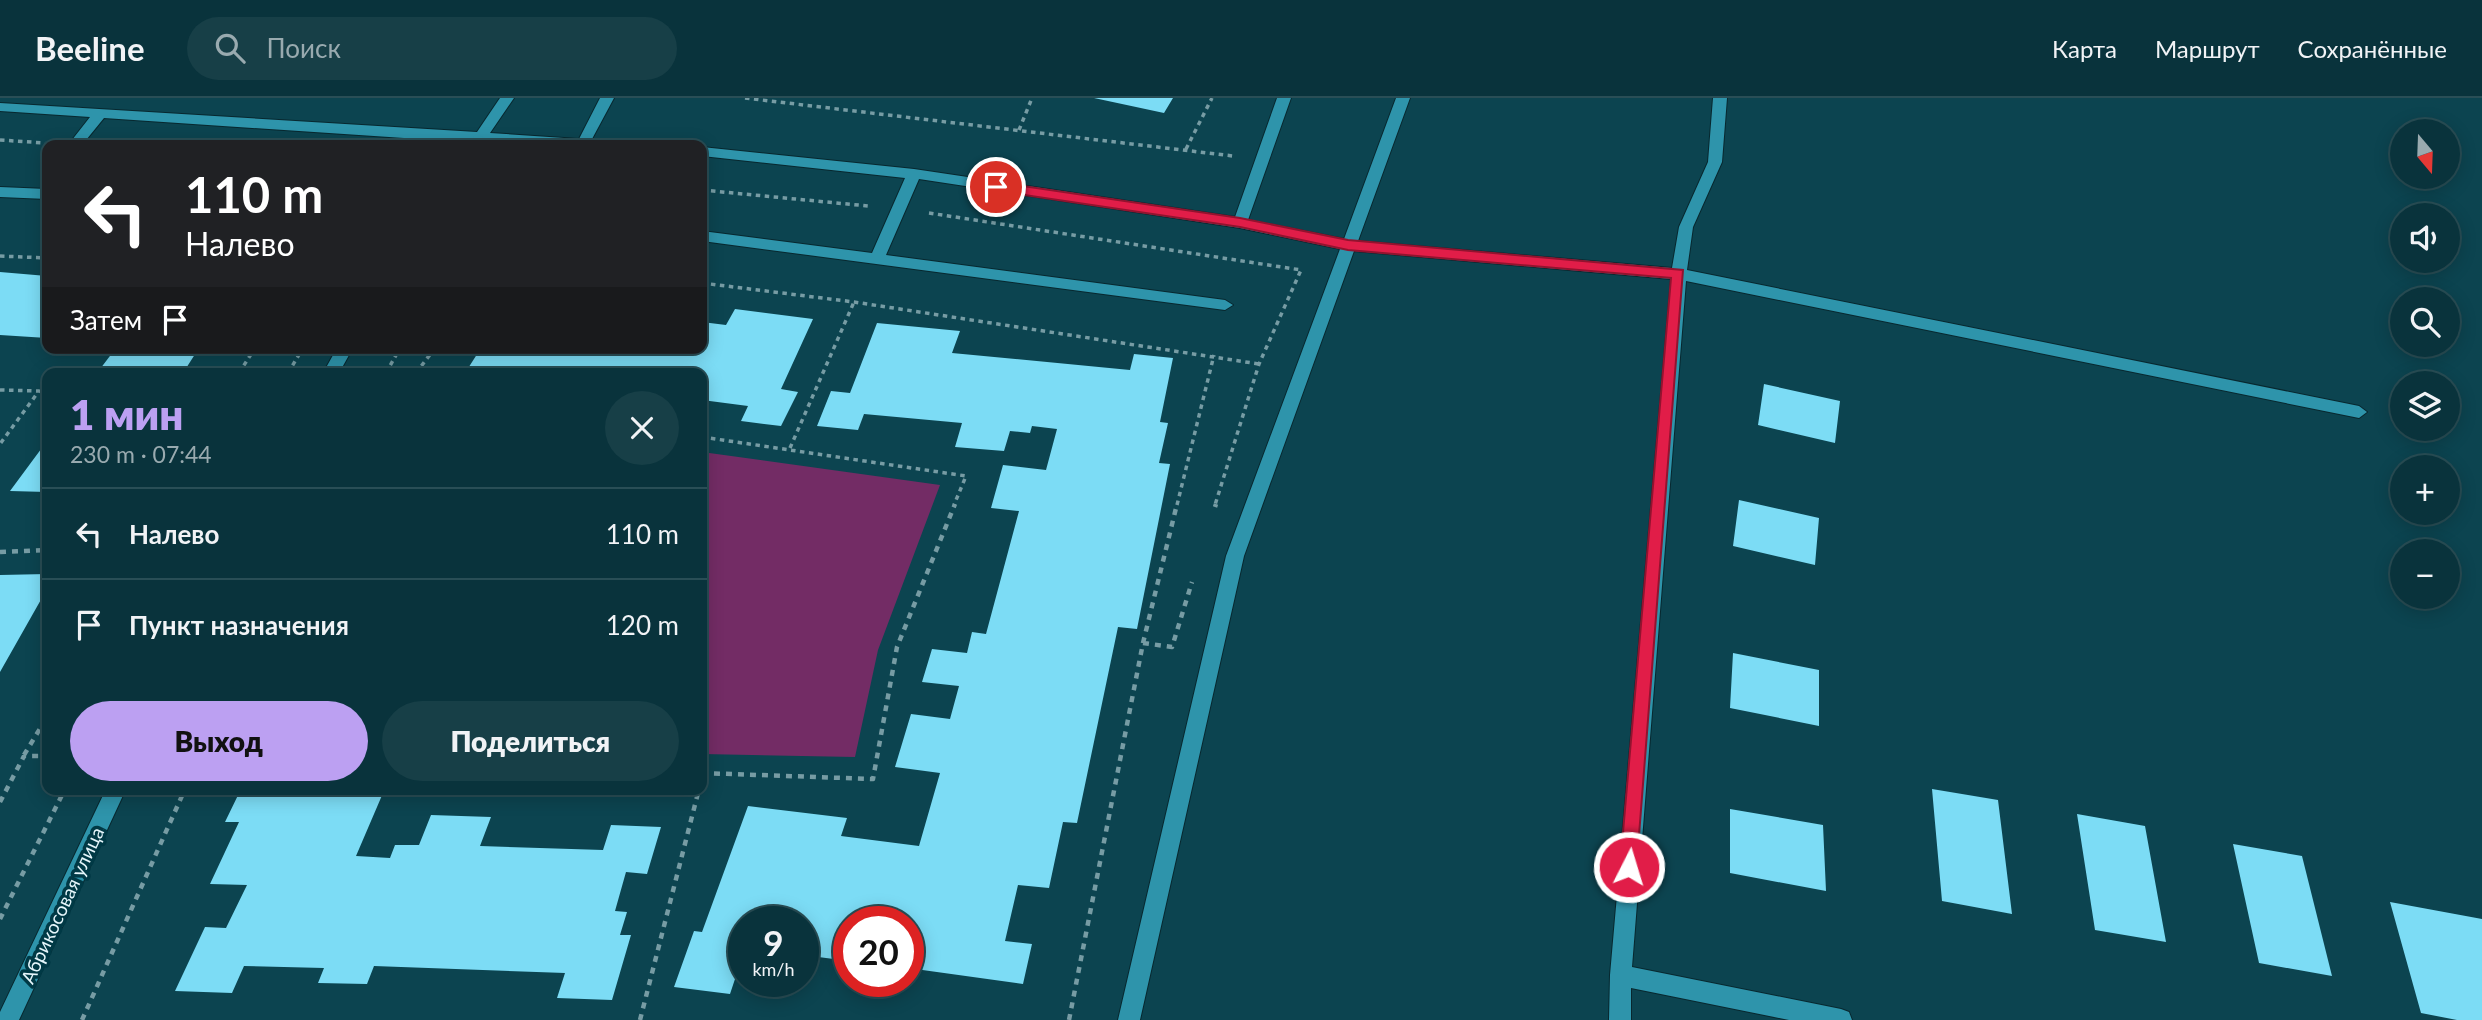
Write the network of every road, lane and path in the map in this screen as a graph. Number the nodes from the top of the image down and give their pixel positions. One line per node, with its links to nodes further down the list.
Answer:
1 (507, 98): 15 (street)
2 (607, 98): 16 (street)
3 (745, 98): 11 (path)
4 (1032, 98): 11 (path)
5 (1212, 98): 18 (path)
6 (1284, 98): 20 (street)
7 (1403, 98): 28 (street)
8 (1720, 98): 32 (street)
9 (0, 107): 10 (street)
10 (100, 114): 13 (street); 14 (street)
11 (1019, 130): 18 (path)
12 (0, 140): 17 (path)
13 (79, 140)
14 (450, 140)
15 (478, 140)
16 (585, 140)
17 (42, 143)
18 (1186, 149): 20 (path)
19 (707, 152): 21 (street)
20 (1261, 161): 26 (street)
21 (914, 174): 25 (street); 26 (street)
22 (707, 190): 25 (path)
23 (0, 192): 24 (street)
24 (42, 194)
25 (899, 209): 30 (street); 38 (path)
26 (1240, 223): 28 (street)
27 (707, 237): 30 (street)
28 (1348, 245): 32 (street); 65 (street)
29 (0, 256): 31 (path)
30 (878, 257): 35 (street)
31 (42, 258)
32 (1679, 274): 41 (street); 60 (street)
33 (707, 284): 34 (path)
34 (854, 302): 37 (path); 44 (path)
35 (1225, 305)
36 (430, 354): 39 (path)
37 (1214, 355): 38 (path); 49 (path)
38 (1259, 364): 45 (path)
39 (420, 368)
40 (0, 390): 43 (path)
41 (2359, 412)
42 (707, 438): 44 (path)
43 (1, 441)
44 (790, 448): 53 (path)
45 (1211, 518)
46 (42, 550): 47 (path)
47 (0, 552)
48 (1196, 570): 49 (path)
49 (1143, 642): 64 (path)
50 (42, 725): 51 (path)
51 (24, 756): 52 (path); 58 (path)
52 (42, 756)
53 (707, 775)
54 (62, 795): 59 (path)
55 (113, 795): 61 (street, Абрикосовая улица)
56 (182, 795): 62 (path)
57 (697, 795): 63 (path)
58 (0, 802)
59 (0, 919)
60 (1620, 975): 66 (street); 67 (street)
61 (8, 1020)
62 (82, 1020)
63 (640, 1020)
64 (1069, 1020)
65 (1129, 1020)
66 (1620, 1020)
67 (1841, 1020)

